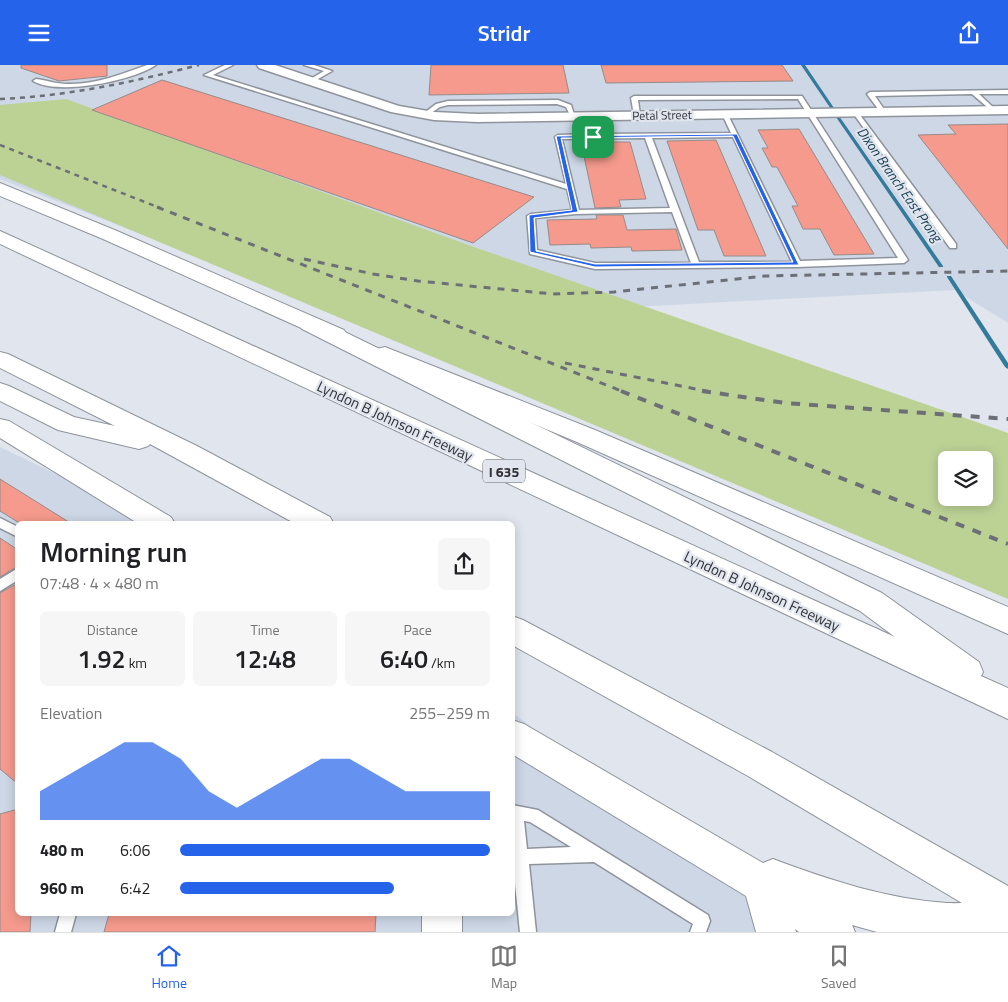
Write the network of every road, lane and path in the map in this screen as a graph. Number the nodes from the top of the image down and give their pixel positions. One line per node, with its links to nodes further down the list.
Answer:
1 (153, 65): 5 (lane)
2 (230, 65): 20 (lane)
3 (263, 65): 6 (street, Petal Street)
4 (307, 65): 6 (lane)
5 (36, 81)
6 (311, 81): 16 (street, Petal Street)
7 (1008, 92): 8 (lane)
8 (973, 93): 9 (lane); 12 (lane)
9 (993, 110): 10 (street, Petal Street); 12 (street, Petal Street)
10 (1008, 110)
11 (855, 112): 12 (street, Petal Street); 13 (street, Petal Street); 25 (lane)
12 (883, 112)
13 (811, 113): 14 (street, Petal Street); 15 (lane); 26 (lane)
14 (725, 114): 15 (street, Petal Street); 17 (lane)
15 (637, 115): 16 (street, Petal Street)
16 (588, 116): 19 (lane)
17 (735, 135): 18 (lane); 26 (lane)
18 (648, 136): 19 (lane); 22 (lane)
19 (593, 137): 20 (lane)
20 (571, 188): 23 (lane)
21 (0, 189): 28 (main road)
22 (675, 210): 23 (lane); 27 (lane)
23 (576, 212): 27 (lane)
24 (0, 237): 41 (main road, Lyndon B Johnson Freeway / I 635)
25 (953, 246)
26 (797, 263): 27 (lane)
27 (696, 265)
28 (310, 324): 39 (main road); 41 (main road)
29 (0, 359): 32 (main road)
30 (0, 391): 32 (main road)
31 (0, 427): 33 (main road)
32 (188, 452): 34 (main road)
33 (156, 521)
34 (314, 521)
35 (1, 523): 36 (lane)
36 (15, 531)
37 (15, 575): 38 (lane)
38 (0, 586)
39 (1008, 621)
40 (515, 631): 49 (main road)
41 (1008, 703)
42 (515, 738): 45 (main road)
43 (515, 812): 46 (lane)
44 (515, 818): 47 (lane)
45 (707, 852): 48 (main road); 49 (main road)
46 (596, 854): 47 (lane); 55 (lane)
47 (521, 857): 54 (lane)
48 (762, 884): 56 (main road); 57 (main road)
49 (1003, 909)
50 (67, 916): 52 (lane)
51 (442, 916): 53 (main road)
52 (63, 932)
53 (442, 932)
54 (528, 932)
55 (698, 932)
56 (776, 932)
57 (835, 932)

